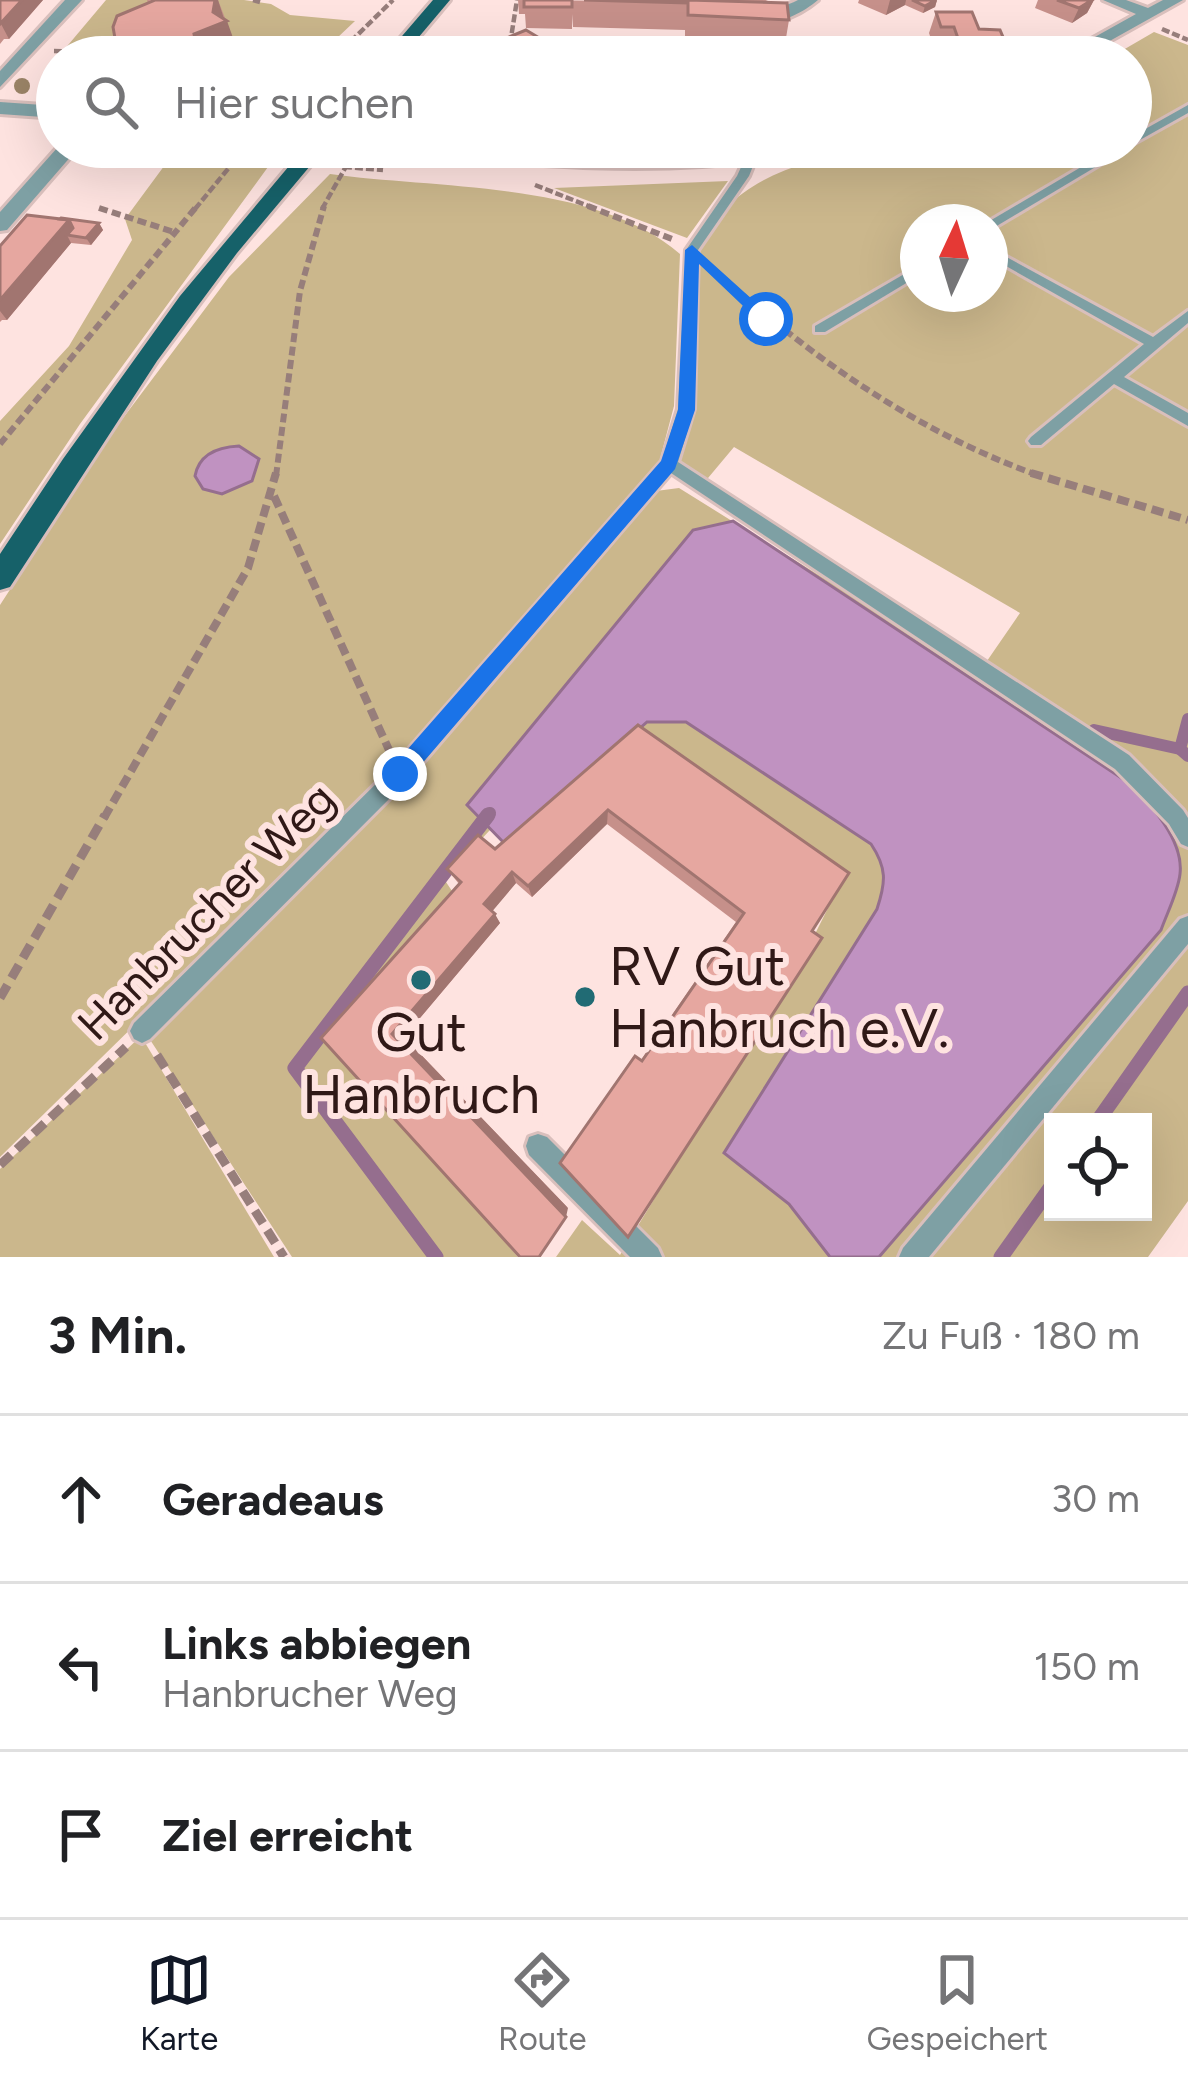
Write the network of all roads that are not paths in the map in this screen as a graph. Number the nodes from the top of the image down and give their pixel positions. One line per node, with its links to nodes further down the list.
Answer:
1 (74, 0): 8 (street)
2 (442, 0): 9 (main road)
3 (810, 0): 7 (street)
4 (1111, 0): 6 (street)
5 (1175, 0): 6 (street)
6 (1147, 13): 10 (street)
7 (730, 16)
8 (42, 36)
9 (411, 36)
10 (1106, 36)
11 (36, 42): 12 (street)
12 (0, 82)
13 (0, 108): 15 (street)
14 (1188, 108): 18 (lane)
15 (36, 111)
16 (0, 119): 17 (street)
17 (36, 122)
18 (1152, 129)
19 (50, 168): 24 (street)
20 (298, 168): 34 (main road)
21 (746, 168): 33 (lane, Hanbrucher Weg)
22 (1088, 168): 23 (lane)
23 (1008, 215)
24 (0, 225)
25 (1008, 262): 29 (lane)
26 (900, 281): 28 (lane)
27 (1188, 316): 29 (lane)
28 (820, 329)
29 (1153, 343): 30 (lane)
30 (1113, 377): 31 (lane); 32 (lane)
31 (1188, 420)
32 (1036, 441)
33 (669, 464): 35 (lane); 37 (lane, Hanbrucher Weg)
34 (0, 578)
35 (1188, 837)
36 (1188, 927): 40 (lane)
37 (142, 1031)
38 (538, 1146): 39 (lane)
39 (649, 1257)
40 (912, 1257)

